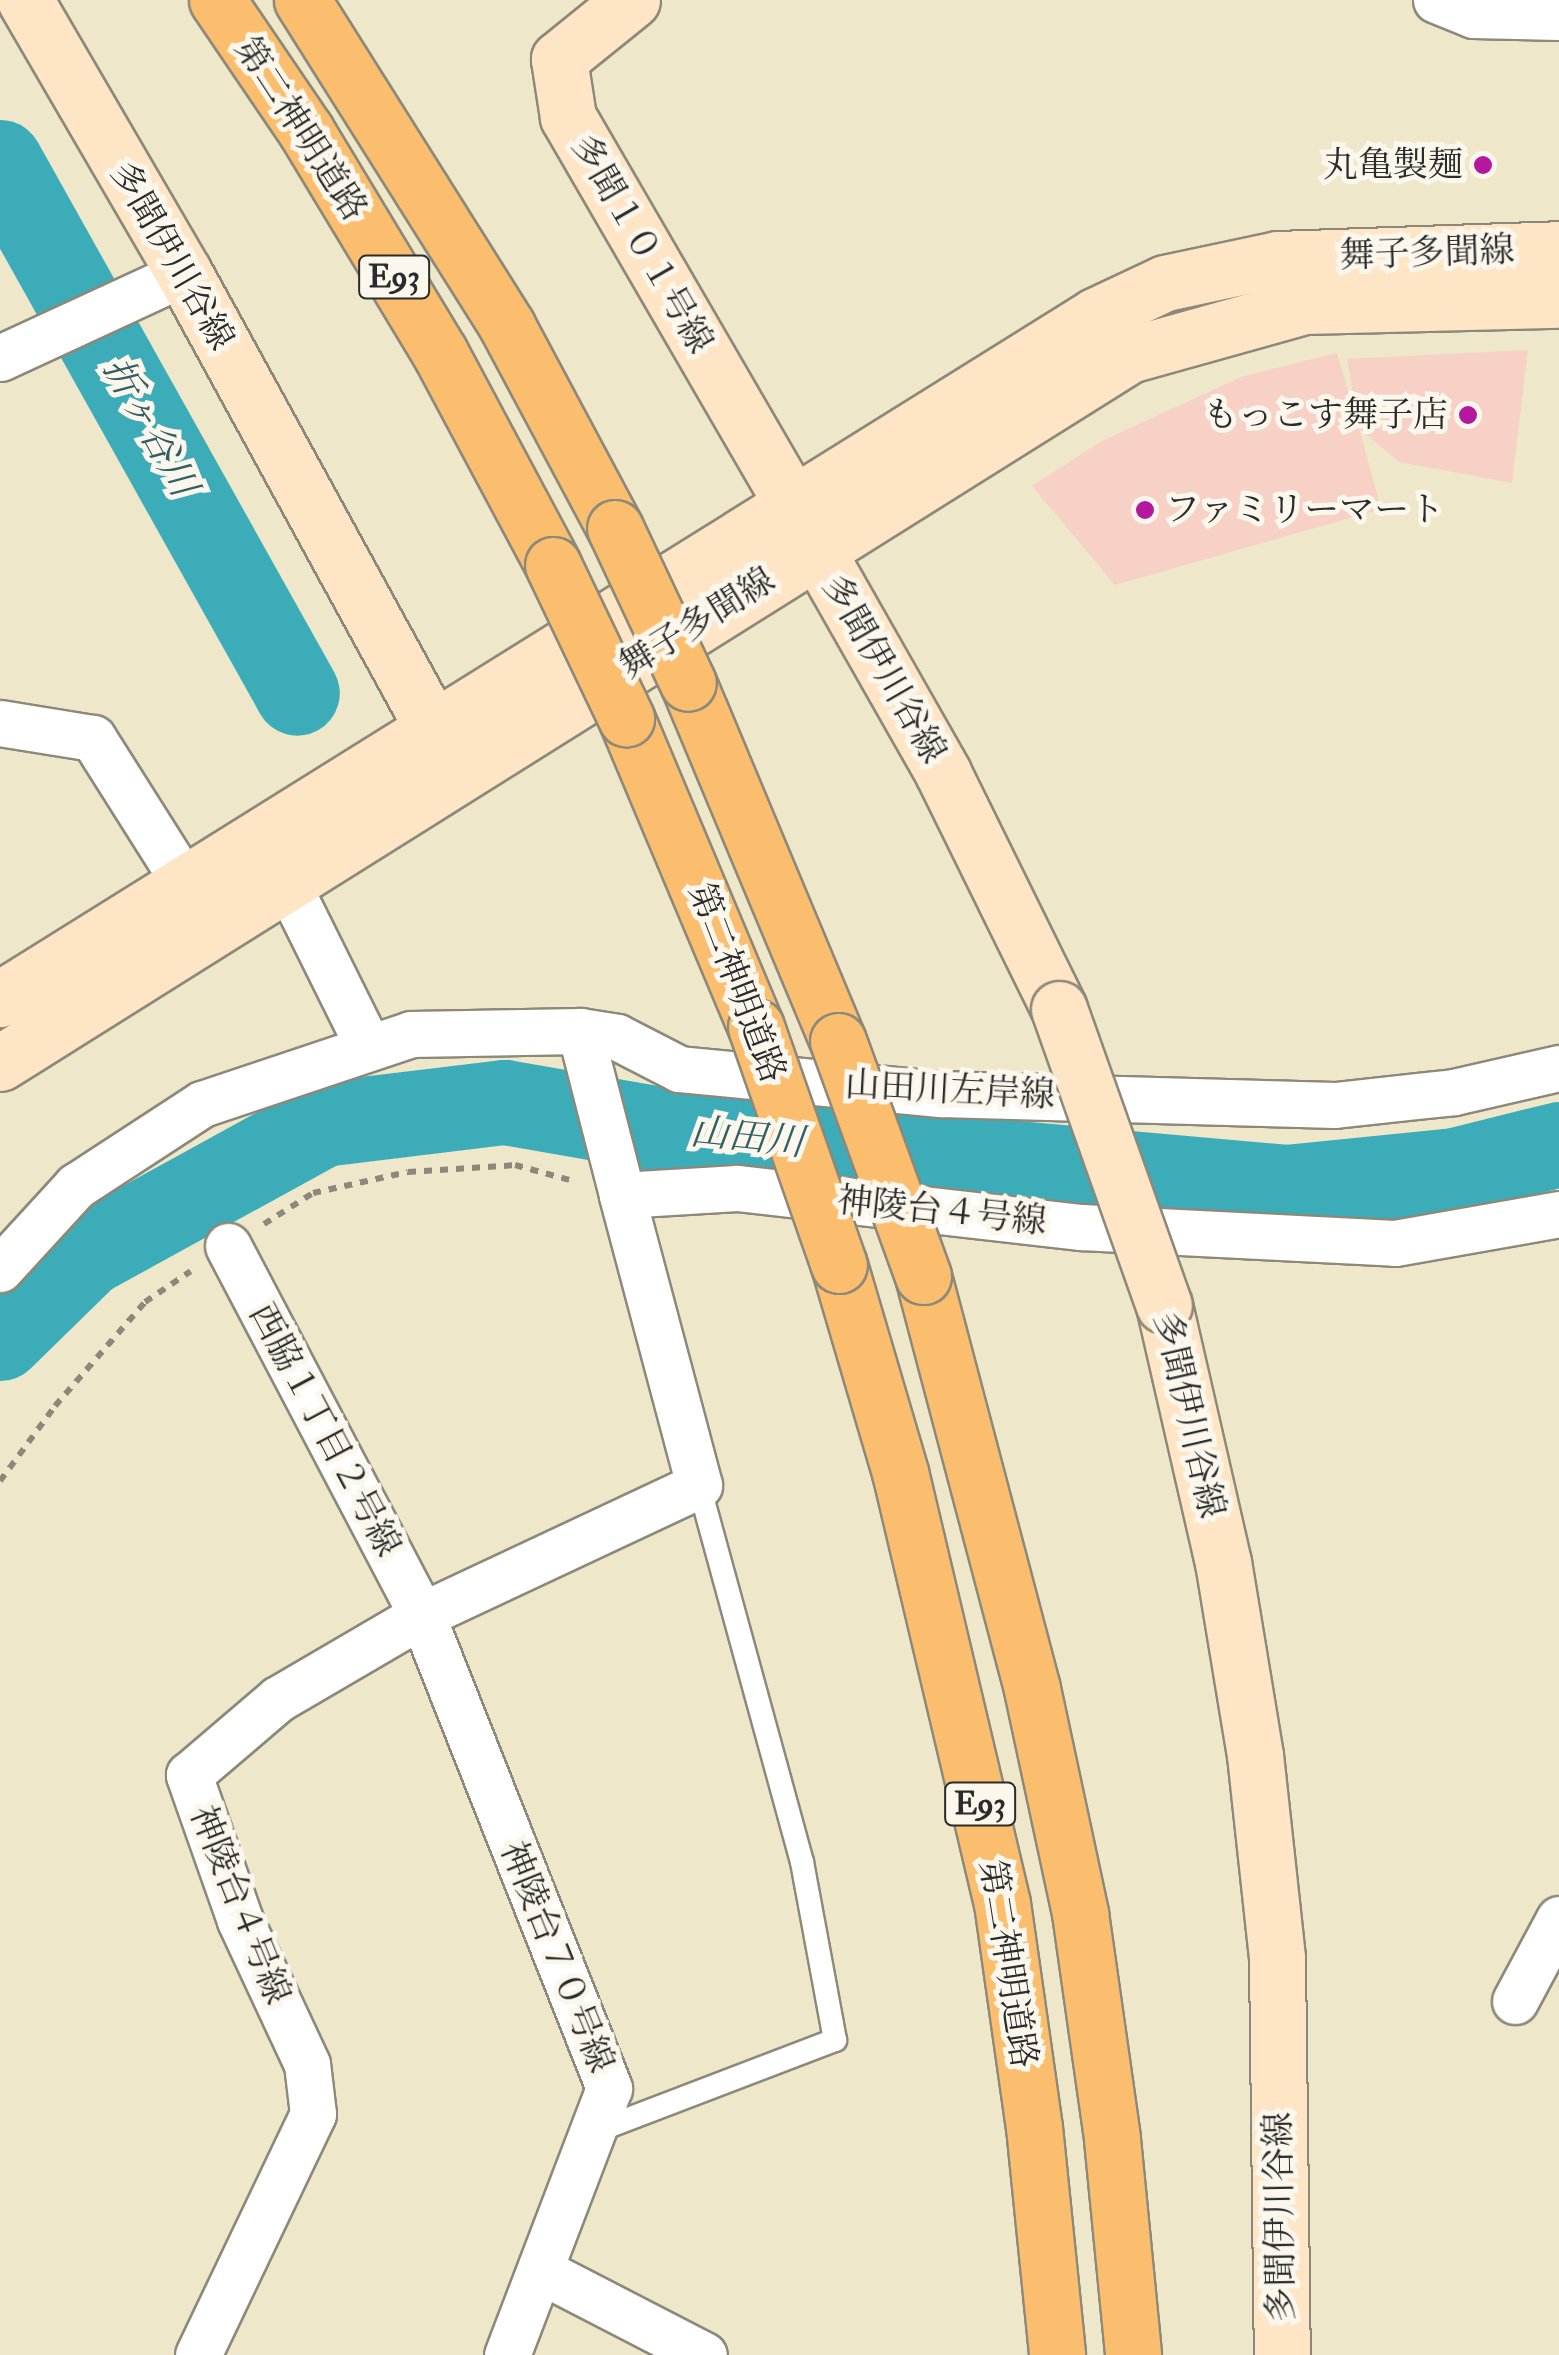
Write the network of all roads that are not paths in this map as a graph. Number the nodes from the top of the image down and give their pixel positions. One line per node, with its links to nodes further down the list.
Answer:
1 (24, 0): 8 (street, 多聞伊川谷線)
2 (217, 0): 35 (highway, 第二神明道路 / E93, bridge)
3 (302, 0): 36 (highway, 第二神明道路 / E93, bridge)
4 (632, 0): 11 (street, 多聞１０１号線)
5 (1436, 0): 6 (street)
6 (1559, 18)
7 (1559, 250): 11 (street, 舞子多聞線)
8 (184, 273): 10 (street); 13 (street, 多聞伊川谷線)
9 (1559, 300): 11 (street, 舞子多聞線)
10 (0, 358)
11 (804, 526): 13 (street, 舞子多聞線); 14 (street, 舞子多聞線); 37 (street, 多聞伊川谷線, bridge)
12 (0, 724): 16 (street)
13 (432, 724): 14 (street, 多聞伊川谷線); 16 (street, 舞子多聞線)
14 (458, 773): 15 (street, 舞子多聞線)
15 (286, 881): 16 (street, 舞子多聞線); 19 (street)
16 (198, 905): 17 (street, 舞子多聞線); 20 (street, 舞子多聞線)
17 (0, 999)
18 (580, 1030): 19 (street, 山田川左岸線); 21 (street, 山田川左岸線); 22 (street)
19 (368, 1046): 25 (street, 山田川左岸線)
20 (0, 1063)
21 (1559, 1068)
22 (622, 1195): 23 (street, 神陵台４号線); 26 (street)
23 (1559, 1214)
24 (228, 1246): 27 (street, 西脇１丁目２号線)
25 (0, 1270)
26 (699, 1484): 27 (street, 神陵台４号線); 30 (lane)
27 (422, 1615): 30 (street, 神陵台７０号線); 32 (street, 神陵台４号線)
28 (1559, 1919): 29 (street)
29 (1514, 2001)
30 (594, 2132): 31 (street, 神陵台７０号線)
31 (543, 2272): 33 (street, 神陵台７０号線); 34 (street)
32 (198, 2355)
33 (507, 2355)
34 (704, 2355)
35 (1057, 2355)
36 (1132, 2355)
37 (1282, 2355)

